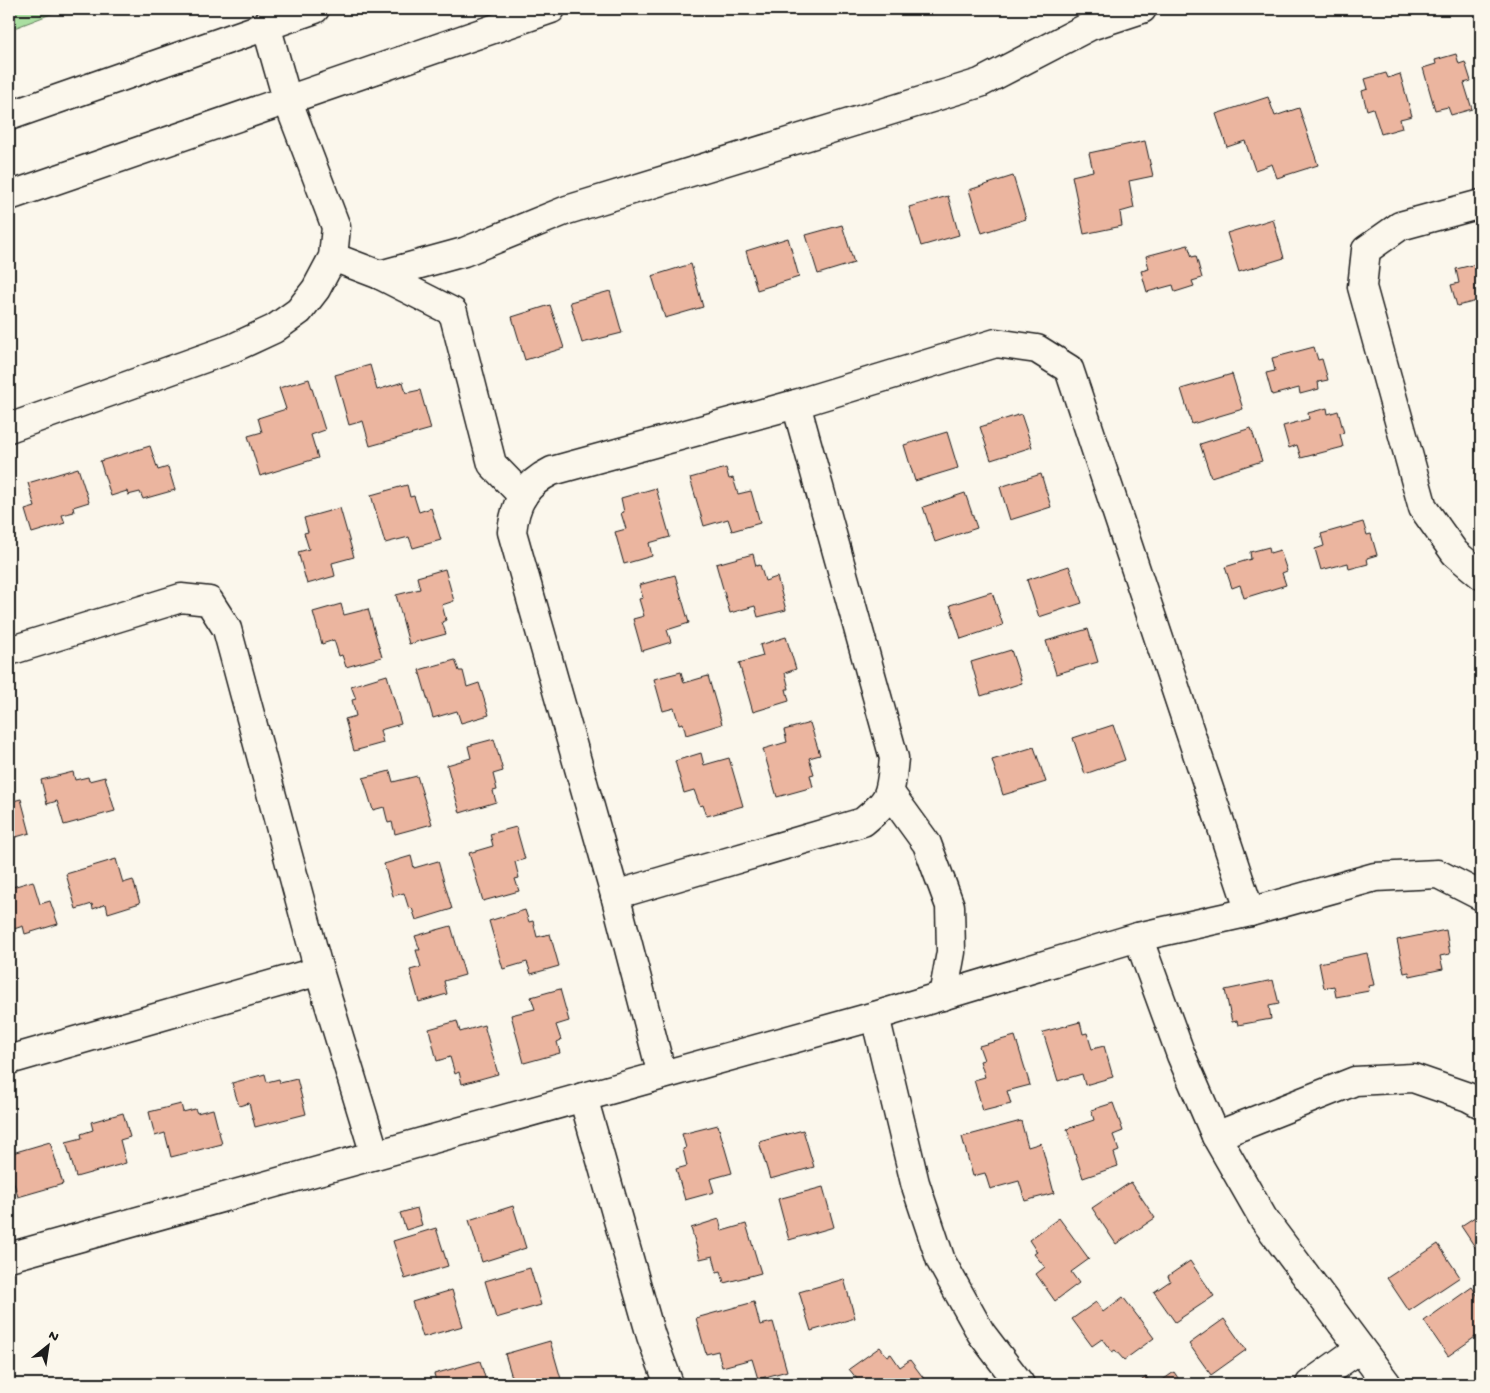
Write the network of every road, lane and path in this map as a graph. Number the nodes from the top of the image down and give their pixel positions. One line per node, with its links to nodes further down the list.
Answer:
1 (316, 9): 4 (main road)
2 (551, 9): 5 (main road)
3 (1142, 9): 10 (main road)
4 (266, 25): 5 (main road); 6 (main road)
5 (287, 99): 7 (main road); 9 (main road)
6 (9, 116)
7 (9, 196)
8 (1481, 204): 14 (main road)
9 (333, 257): 10 (main road); 12 (main road)
10 (380, 275): 13 (main road)
11 (796, 404): 13 (main road); 16 (main road); 19 (main road)
12 (9, 428)
13 (523, 496): 17 (main road)
14 (1481, 575)
15 (9, 651): 21 (main road)
16 (890, 793): 17 (main road); 22 (main road)
17 (615, 895): 25 (main road)
18 (1481, 896): 19 (main road)
19 (1250, 912): 20 (main road)
20 (1138, 937): 22 (main road); 28 (main road)
21 (319, 971): 24 (main road); 29 (main road)
22 (943, 996): 23 (main road)
23 (875, 1016): 25 (main road); 33 (main road)
24 (9, 1060)
25 (662, 1075): 26 (main road)
26 (584, 1097): 29 (main road); 32 (main road)
27 (1481, 1104): 28 (main road)
28 (1216, 1136): 31 (main road)
29 (375, 1155): 30 (main road)
30 (9, 1257)
31 (1359, 1349): 34 (main road); 35 (main road)
32 (669, 1384)
33 (1020, 1384)
34 (1310, 1384)
35 (1387, 1384)

